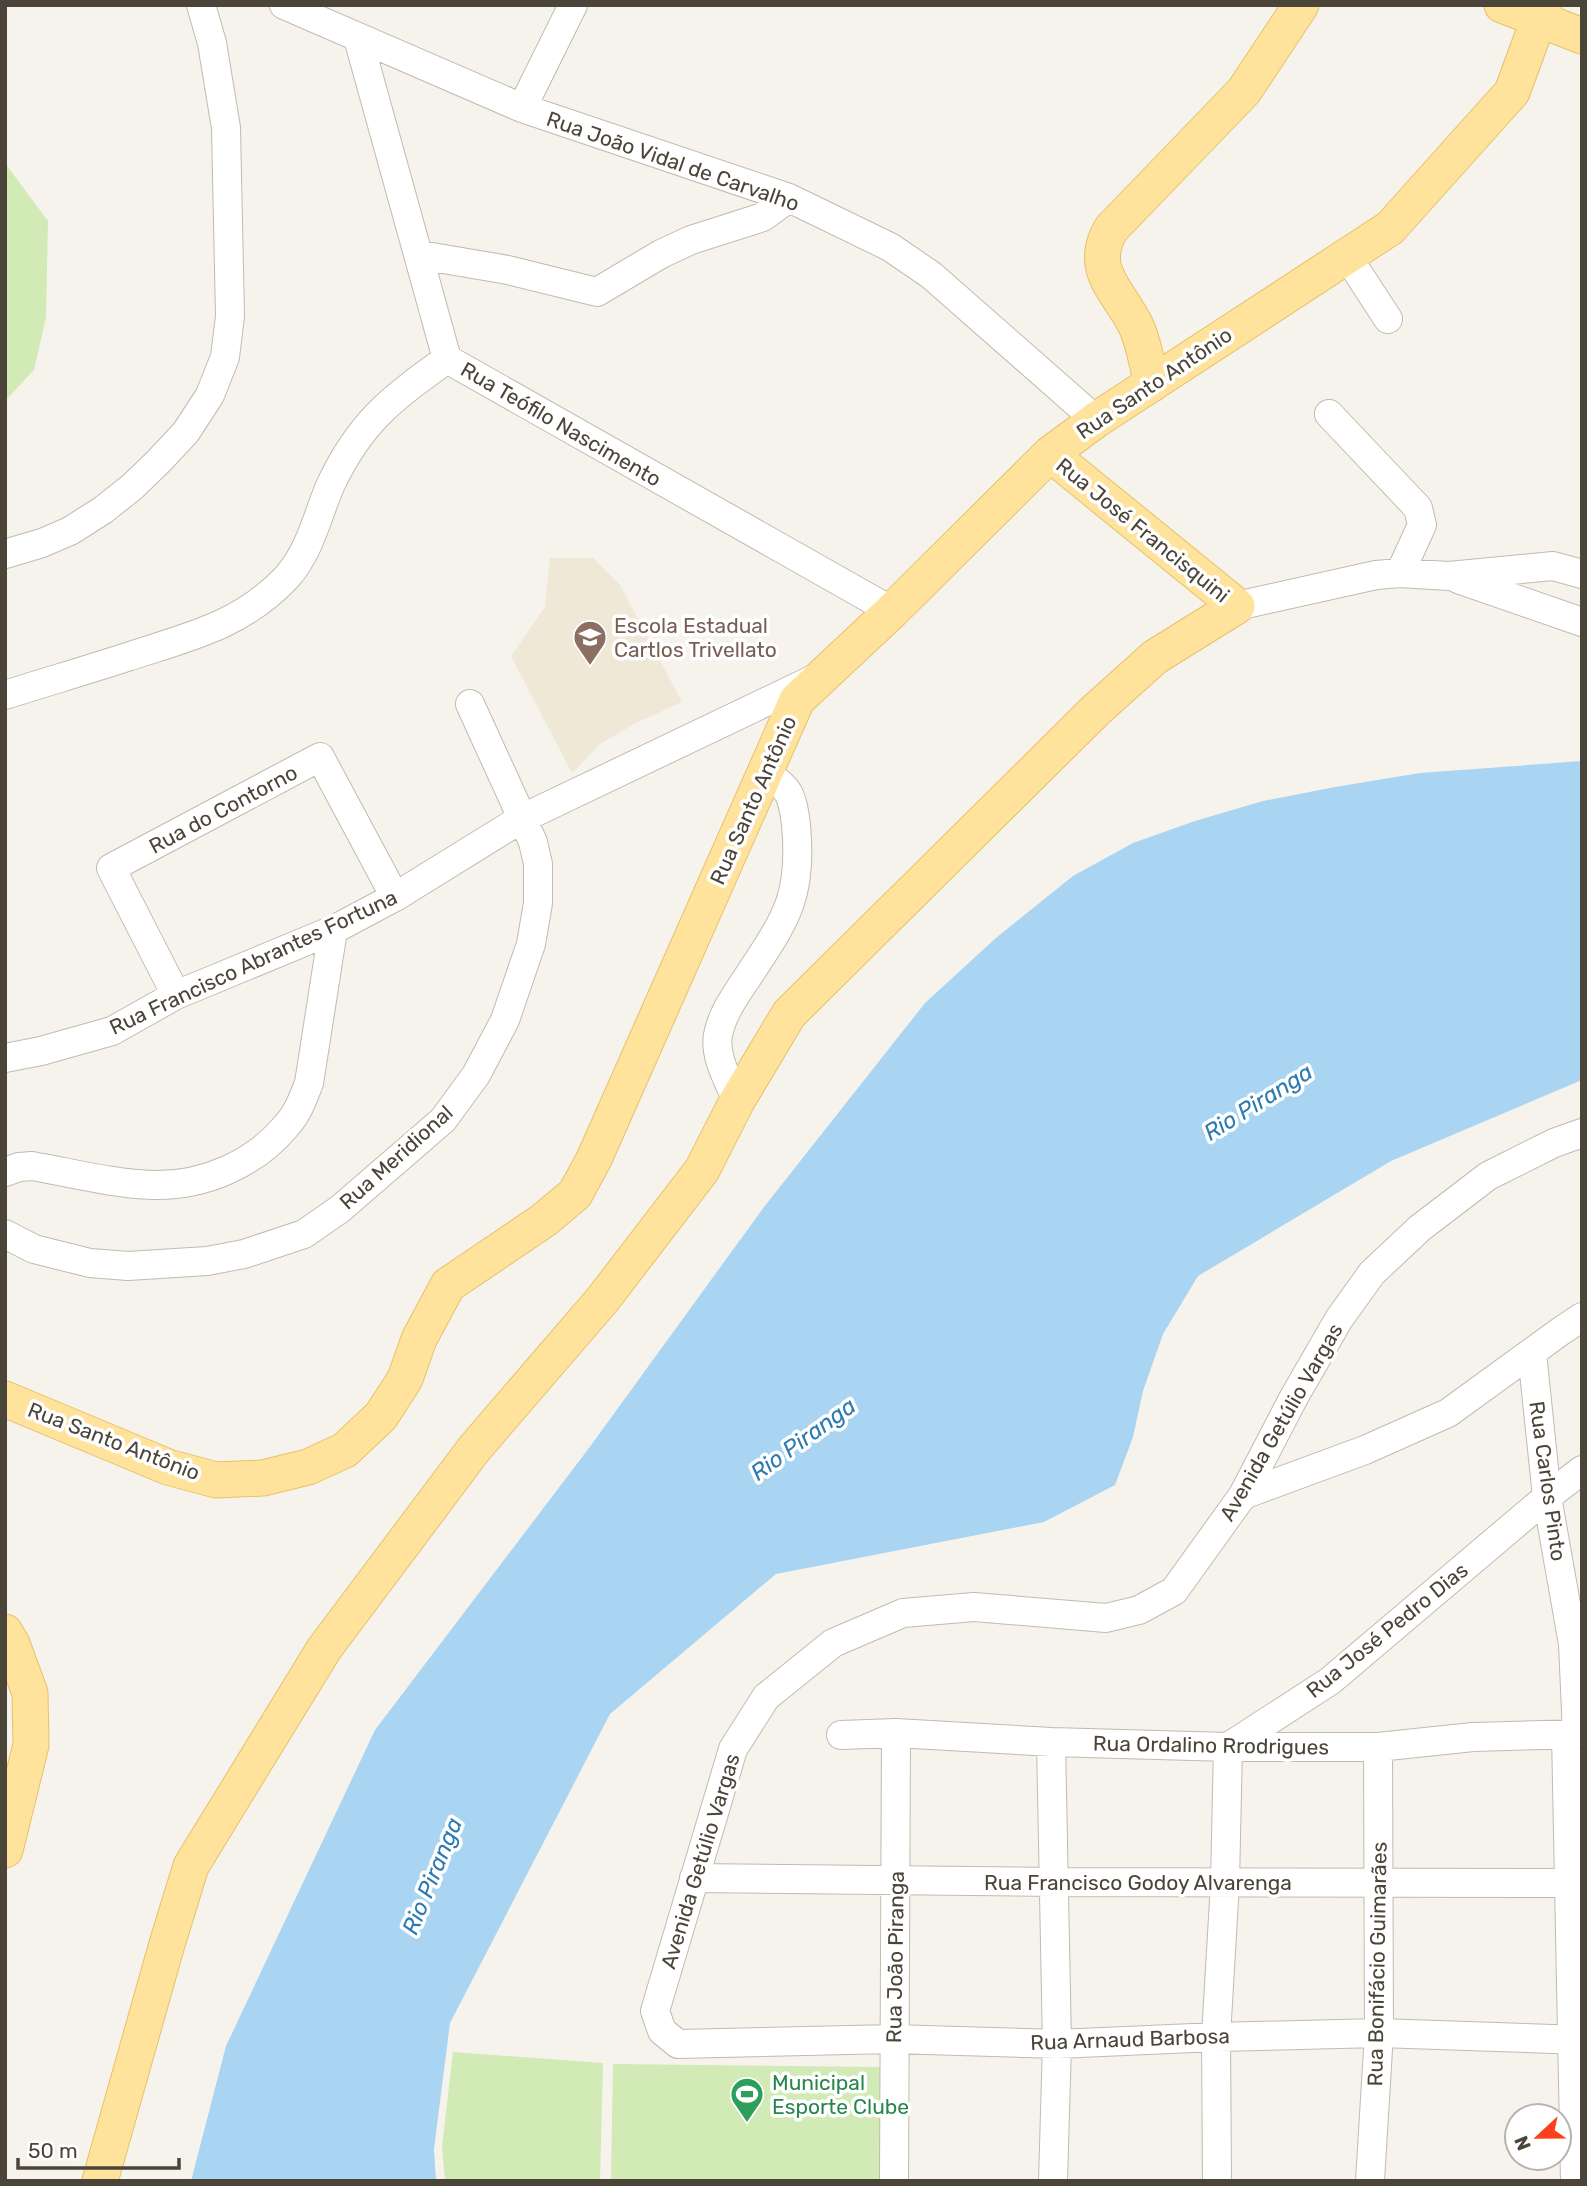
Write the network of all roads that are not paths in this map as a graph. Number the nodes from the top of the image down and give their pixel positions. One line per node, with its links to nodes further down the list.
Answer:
1 (201, 5): 20 (street)
2 (285, 5): 9 (street, Rua João Vidal de Carvalho)
3 (573, 5): 10 (street)
4 (1301, 5): 16 (main road)
5 (1502, 5): 6 (main road)
6 (1548, 10): 7 (main road); 8 (main road); 13 (main road, Rua Santo Antônio)
7 (1582, 13)
8 (1582, 36)
9 (358, 37): 10 (street, Rua João Vidal de Carvalho); 12 (street, Rua Teófilo Nascimento)
10 (522, 108): 11 (street, Rua João Vidal de Carvalho)
11 (789, 198): 12 (street); 18 (street, Rua João Vidal de Carvalho)
12 (419, 255): 15 (street, Rua Teófilo Nascimento)
13 (1347, 257): 14 (street); 16 (main road, Rua Santo Antônio)
14 (1388, 319)
15 (447, 359): 25 (street, Rua Teófilo Nascimento); 28 (street)
16 (1152, 384): 18 (main road, Rua Santo Antônio)
17 (1329, 414): 21 (street)
18 (1096, 420): 19 (main road, Rua Santo Antônio)
19 (1050, 454): 24 (main road, Rua José Francisquini); 25 (main road, Rua Santo Antônio)
20 (5, 554)
21 (1400, 573): 23 (street); 24 (street)
22 (1582, 575): 23 (street)
23 (1449, 576): 26 (street)
24 (1237, 606): 36 (main road)
25 (892, 611): 27 (main road, Rua Santo Antônio)
26 (1582, 622)
27 (828, 672): 30 (main road, Rua Santo Antônio); 31 (street, Rua Francisco Abrantes Fortuna)
28 (5, 695)
29 (470, 704): 31 (street, Rua Meridional)
30 (765, 775): 36 (street); 42 (main road, Rua Santo Antônio)
31 (521, 819): 32 (street, Rua Francisco Abrantes Fortuna); 39 (street, Rua Meridional)
32 (396, 897): 33 (street, Rua Francisco Abrantes Fortuna); 34 (street, Rua do Contorno)
33 (333, 930): 34 (street, Rua Francisco Abrantes Fortuna); 38 (street)
34 (176, 995): 35 (street, Rua Francisco Abrantes Fortuna)
35 (5, 1058)
36 (737, 1101): 67 (main road)
37 (1582, 1133): 44 (street, Avenida Getúlio Vargas)
38 (5, 1172)
39 (5, 1234)
40 (1582, 1318): 41 (street)
41 (1532, 1353): 44 (street); 45 (street, Rua Carlos Pinto)
42 (5, 1399)
43 (1582, 1470): 45 (street, Rua José Pedro Dias)
44 (1243, 1495): 55 (street, Avenida Getúlio Vargas)
45 (1547, 1497): 47 (street, Rua Carlos Pinto); 52 (street, Rua José Pedro Dias)
46 (5, 1632): 54 (main road)
47 (1577, 1641): 49 (street, Rua Carlos Pinto)
48 (896, 1732): 50 (street, Rua Ordalino Rrodrigues); 51 (street, Rua Ordalino Rrodrigues); 56 (street, Rua João Piranga)
49 (1575, 1734): 53 (street, Rua Ordalino Rrodrigues); 60 (street, Rua Carlos Pinto)
50 (841, 1735)
51 (1051, 1742): 52 (street, Rua Ordalino Rrodrigues); 57 (street)
52 (1228, 1747): 53 (street, Rua Ordalino Rrodrigues); 58 (street)
53 (1378, 1747): 59 (street, Rua Bonifácio Guimarães)
54 (5, 1850)
55 (694, 1878): 56 (street, Rua Francisco Godoy Alvarenga); 65 (street, Avenida Getúlio Vargas)
56 (896, 1879): 57 (street, Rua Francisco Godoy Alvarenga); 63 (street, Rua João Piranga)
57 (1054, 1882): 58 (street, Rua Francisco Godoy Alvarenga); 66 (street)
58 (1224, 1882): 59 (street, Rua Francisco Godoy Alvarenga); 62 (street)
59 (1378, 1883): 60 (street, Rua Francisco Godoy Alvarenga); 61 (street, Rua Bonifácio Guimarães)
60 (1576, 1883): 64 (street, Rua Carlos Pinto)
61 (1379, 2034): 62 (street, Rua Arnaud Barbosa); 64 (street, Rua Arnaud Barbosa); 71 (street, Rua Bonifácio Guimarães)
62 (1216, 2037): 66 (street, Rua Arnaud Barbosa); 70 (street)
63 (893, 2039): 65 (street, Rua Arnaud Barbosa); 66 (street, Rua Arnaud Barbosa); 68 (street, Rua João Piranga)
64 (1577, 2040): 72 (street, Rua Carlos Pinto)
65 (678, 2044)
66 (1057, 2044): 69 (street)
67 (100, 2181)
68 (894, 2181)
69 (1053, 2181)
70 (1217, 2181)
71 (1370, 2181)
72 (1575, 2181)

